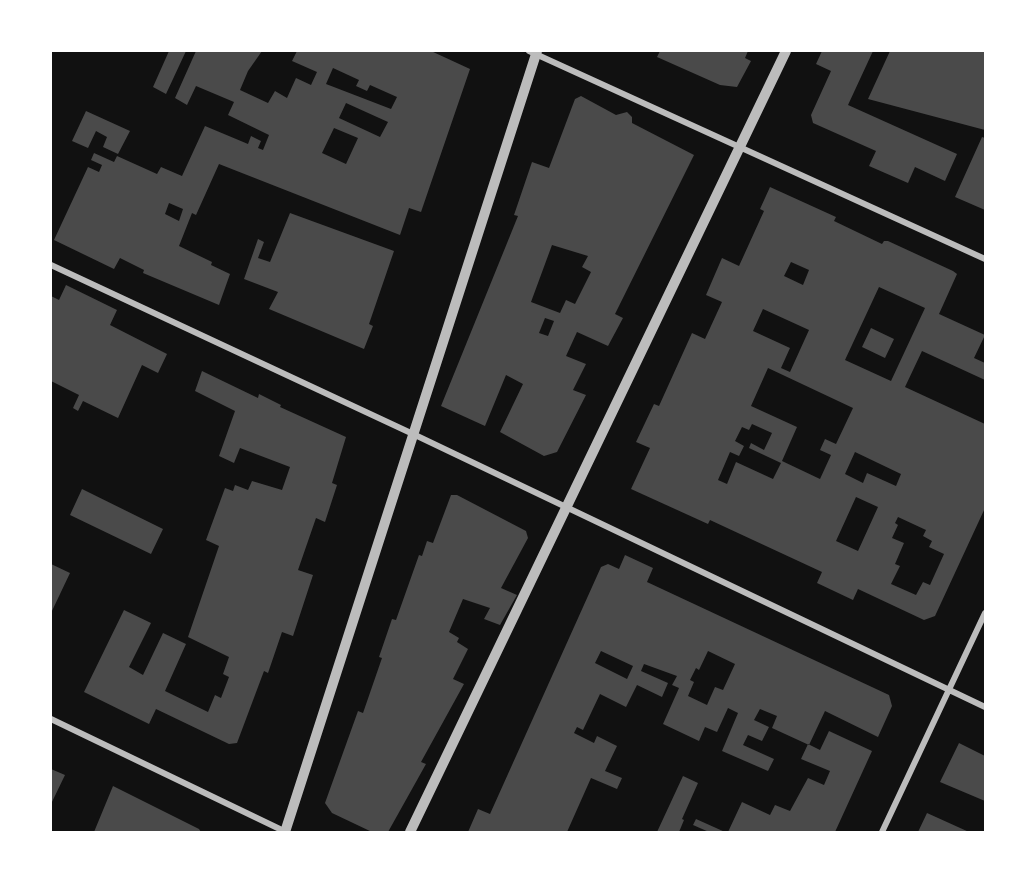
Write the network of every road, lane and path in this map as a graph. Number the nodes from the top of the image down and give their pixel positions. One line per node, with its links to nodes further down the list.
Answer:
1 (786, 51): 3 (street)
2 (534, 52): 3 (street); 6 (street)
3 (739, 148): 4 (street); 7 (street)
4 (985, 259)
5 (51, 265): 6 (street)
6 (413, 434): 7 (street); 12 (street)
7 (566, 507): 9 (street); 13 (street)
8 (985, 613): 9 (street)
9 (949, 690): 10 (street); 14 (street)
10 (985, 707)
11 (51, 719): 12 (street)
12 (285, 832)
13 (410, 832)
14 (882, 832)

